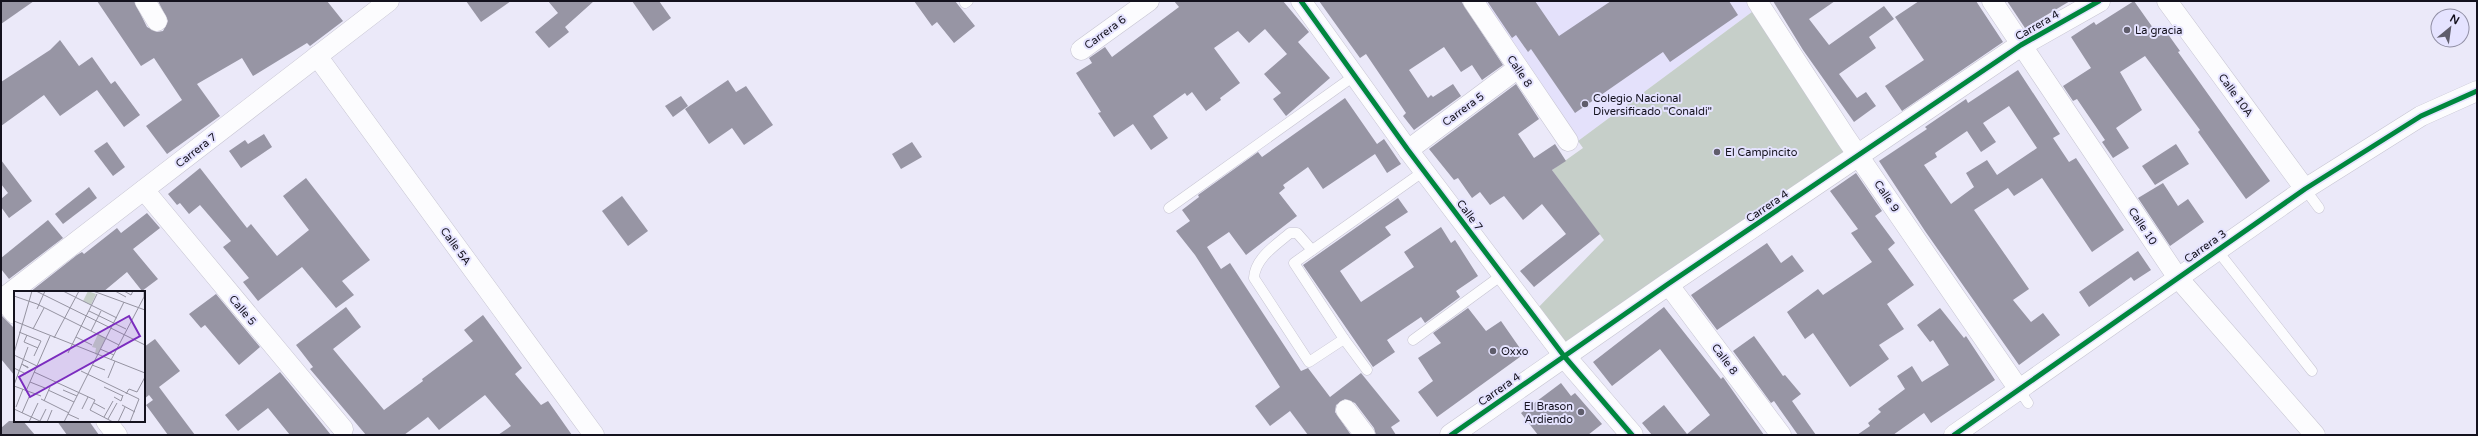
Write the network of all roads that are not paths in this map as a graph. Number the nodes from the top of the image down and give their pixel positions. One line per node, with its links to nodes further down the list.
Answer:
1 (145, 1): 10 (street)
2 (389, 1): 13 (street, Carrera 7)
3 (1149, 1): 12 (street, Carrera 6)
4 (1301, 1): 15 (street, Calle 7)
5 (1473, 1): 14 (street, Calle 8)
6 (1757, 1): 19 (street, Calle 9)
7 (1992, 1): 11 (street, Calle 10)
8 (2099, 1): 11 (street, Carrera 4)
9 (2167, 1): 21 (street, Calle 10A)
10 (157, 21)
11 (2022, 45): 19 (street, Carrera 4); 28 (street, Calle 10)
12 (1081, 50)
13 (317, 56): 22 (street, Carrera 7); 42 (street, Calle 5A)
14 (1518, 68): 17 (street, Calle 8); 18 (street, Carrera 5)
15 (1354, 76): 18 (street, Calle 7); 23 (lane)
16 (2477, 91): 21 (street, Carrera 3)
17 (1568, 141)
18 (1408, 150): 20 (street, Calle 7)
19 (1859, 156): 29 (street, Carrera 4); 37 (street, Calle 9)
20 (1424, 171): 25 (lane); 27 (street, Calle 7)
21 (2305, 189): 24 (lane); 26 (street, Carrera 3)
22 (144, 190): 30 (street, Carrera 7); 40 (street, Calle 5)
23 (1170, 208)
24 (2319, 208)
25 (1312, 250): 32 (lane); 32 (lane)
26 (2217, 250): 28 (street, Carrera 3); 36 (lane)
27 (1502, 275): 33 (lane); 34 (street, Calle 7)
28 (2178, 278): 37 (street, Carrera 3); 48 (street, Calle 10)
29 (1668, 284): 34 (street, Carrera 4); 46 (street, Calle 8)
30 (2, 298): 31 (street)
31 (14, 313)
32 (1344, 339): 35 (lane)
33 (1413, 340)
34 (1564, 356): 44 (street, Carrera 4); 45 (street, Calle 7)
35 (1367, 370)
36 (2312, 371)
37 (2024, 397): 47 (street, Carrera 3)
38 (1346, 410): 43 (street)
39 (107, 422): 41 (street)
40 (342, 429)
41 (117, 435)
42 (594, 435)
43 (1365, 435)
44 (1451, 435)
45 (1632, 435)
46 (1781, 435)
47 (1954, 435)
48 (2314, 435)

